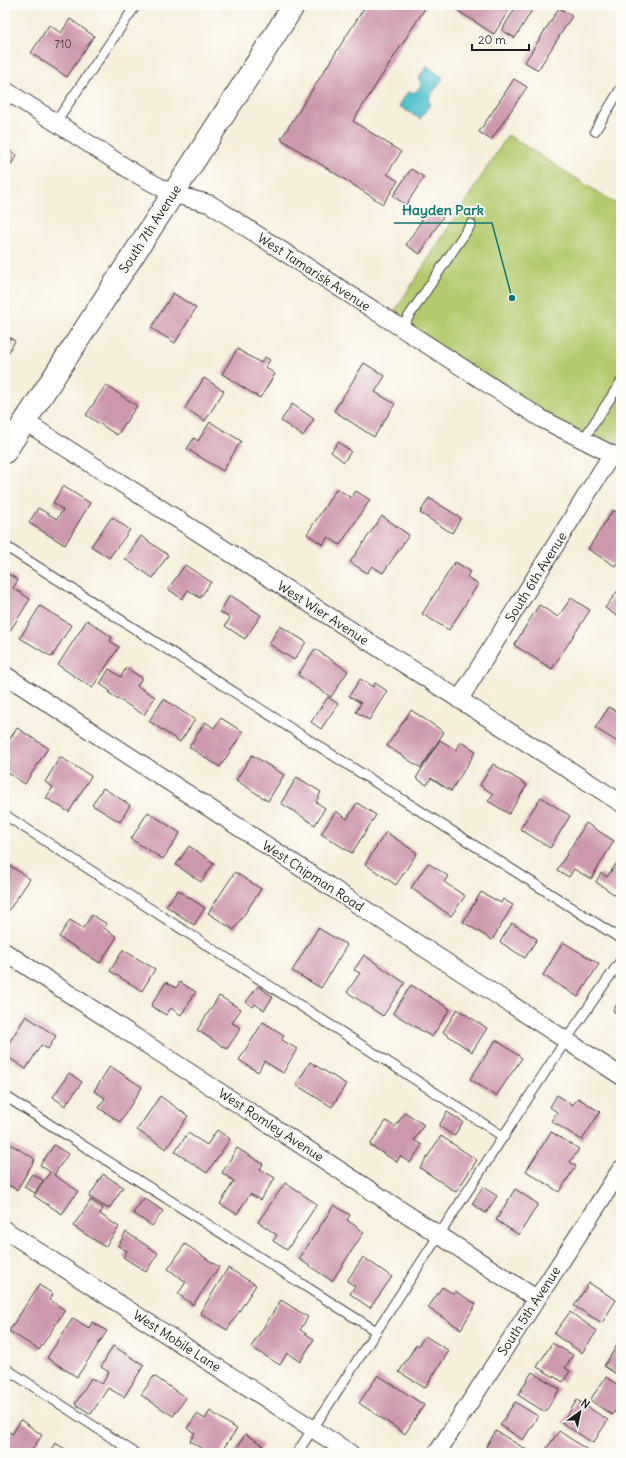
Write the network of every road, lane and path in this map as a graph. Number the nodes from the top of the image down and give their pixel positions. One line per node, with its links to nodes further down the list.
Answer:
1 (294, 5): 7 (main road, South 7th Avenue)
2 (134, 8): 5 (lane)
3 (621, 88): 6 (lane)
4 (5, 90): 5 (street, West Tamarisk Avenue)
5 (55, 123): 7 (street, West Tamarisk Avenue)
6 (595, 131)
7 (173, 194): 9 (street, West Tamarisk Avenue); 11 (main road, South 7th Avenue)
8 (471, 224): 9 (lane)
9 (401, 328): 12 (street, West Tamarisk Avenue)
10 (621, 382): 12 (lane)
11 (24, 421): 13 (main road, South 7th Avenue); 17 (street, West Wier Avenue)
12 (583, 440): 14 (street, West Tamarisk Avenue)
13 (5, 452)
14 (617, 457): 17 (street, South 6th Avenue)
15 (5, 546): 20 (lane)
16 (5, 675): 23 (street, West Chipman Road)
17 (459, 700): 18 (street, West Wier Avenue)
18 (621, 803)
19 (5, 815): 26 (lane)
20 (621, 939)
21 (5, 952): 29 (street, West Romley Avenue)
22 (621, 960): 23 (lane)
23 (566, 1040): 24 (street, West Chipman Road); 26 (lane)
24 (621, 1076)
25 (5, 1096): 31 (lane)
26 (504, 1137): 29 (lane)
27 (621, 1169): 30 (street, South 5th Avenue)
28 (5, 1230): 33 (street, West Mobile Lane)
29 (438, 1235): 30 (street, West Romley Avenue); 31 (lane)
30 (537, 1299): 37 (street, South 5th Avenue)
31 (376, 1331): 33 (lane)
32 (5, 1368): 34 (lane)
33 (312, 1429): 35 (lane); 36 (street, West Mobile Lane)
34 (135, 1453)
35 (297, 1453)
36 (350, 1453)
37 (437, 1453)

